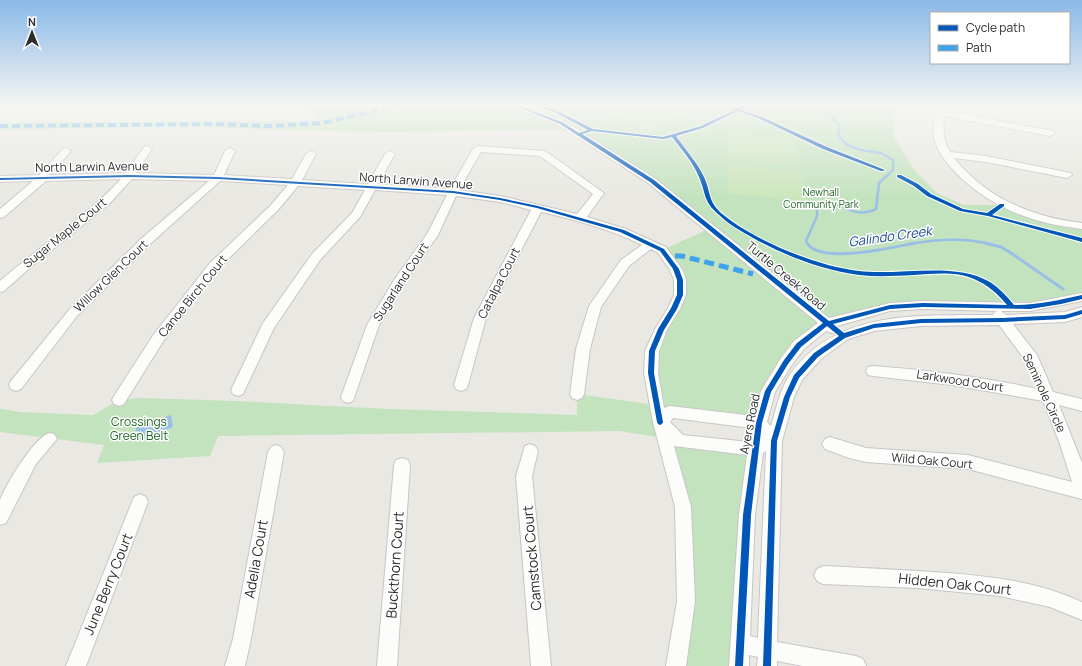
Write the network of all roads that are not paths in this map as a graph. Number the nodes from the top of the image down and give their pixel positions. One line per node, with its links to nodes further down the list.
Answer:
1 (583, 136): 27 (street, Turtle Creek Road)
2 (939, 136): 8 (street)
3 (147, 149): 10 (street, Sugar Maple Court)
4 (66, 151): 11 (street)
5 (230, 151): 12 (street)
6 (311, 154): 14 (street, Canoe Birch Court)
7 (390, 154): 15 (street)
8 (946, 154): 9 (street); 20 (street)
9 (1067, 175)
10 (129, 176): 11 (street, North Larwin Avenue); 12 (street, North Larwin Avenue); 22 (street, Sugar Maple Court)
11 (43, 178): 13 (street, North Larwin Avenue); 18 (street)
12 (218, 178): 14 (street, North Larwin Avenue); 30 (street, Willow Glen Court)
13 (0, 179)
14 (294, 183): 15 (street, North Larwin Avenue); 36 (street, Canoe Birch Court)
15 (371, 188): 16 (street, North Larwin Avenue); 32 (street)
16 (453, 192): 17 (street, North Larwin Avenue); 19 (street, Sugarland Court); 35 (street, Sugarland Court)
17 (538, 207): 19 (street, North Larwin Avenue); 31 (street, Catalpa Court)
18 (0, 214)
19 (580, 218): 21 (street, North Larwin Avenue)
20 (1082, 226)
21 (650, 245): 33 (street); 38 (street, North Larwin Avenue)
22 (0, 288)
23 (1082, 297): 24 (street, Ayers Road)
24 (994, 307): 26 (street, Seminole Circle); 27 (street, Ayers Road)
25 (1082, 312): 26 (street)
26 (1003, 320): 28 (street); 34 (street, Seminole Circle)
27 (826, 324): 28 (street, Turtle Creek Road); 39 (street, Ayers Road)
28 (843, 336): 41 (street)
29 (872, 370): 34 (street, Larkwood Court)
30 (16, 385)
31 (461, 385)
32 (238, 390)
33 (577, 394)
34 (1048, 396): 37 (street, Larkwood Court); 47 (street, Seminole Circle)
35 (348, 397)
36 (119, 400)
37 (1082, 404)
38 (660, 422): 39 (street); 43 (street); 59 (street, North Larwin Avenue)
39 (759, 423): 41 (street); 43 (street, Ayers Road)
40 (49, 439): 50 (street)
41 (774, 441): 43 (street); 54 (street)
42 (830, 444): 48 (street, Wild Oak Court)
43 (756, 449): 53 (street, Ayers Road)
44 (530, 451): 58 (street, Camstock Court)
45 (276, 452): 56 (street, Adelia Court)
46 (402, 465): 57 (street, Buckthorn Court)
47 (1082, 487)
48 (1082, 492)
49 (140, 502): 55 (street, June Berry Court)
50 (0, 517)
51 (823, 575): 52 (street, Hidden Oak Court)
52 (1082, 611)
53 (741, 644): 54 (street); 60 (street, Ayers Road)
54 (768, 658): 61 (street)
55 (76, 666)
56 (235, 666)
57 (387, 666)
58 (541, 666)
59 (676, 666)
60 (739, 666)
61 (856, 666)

